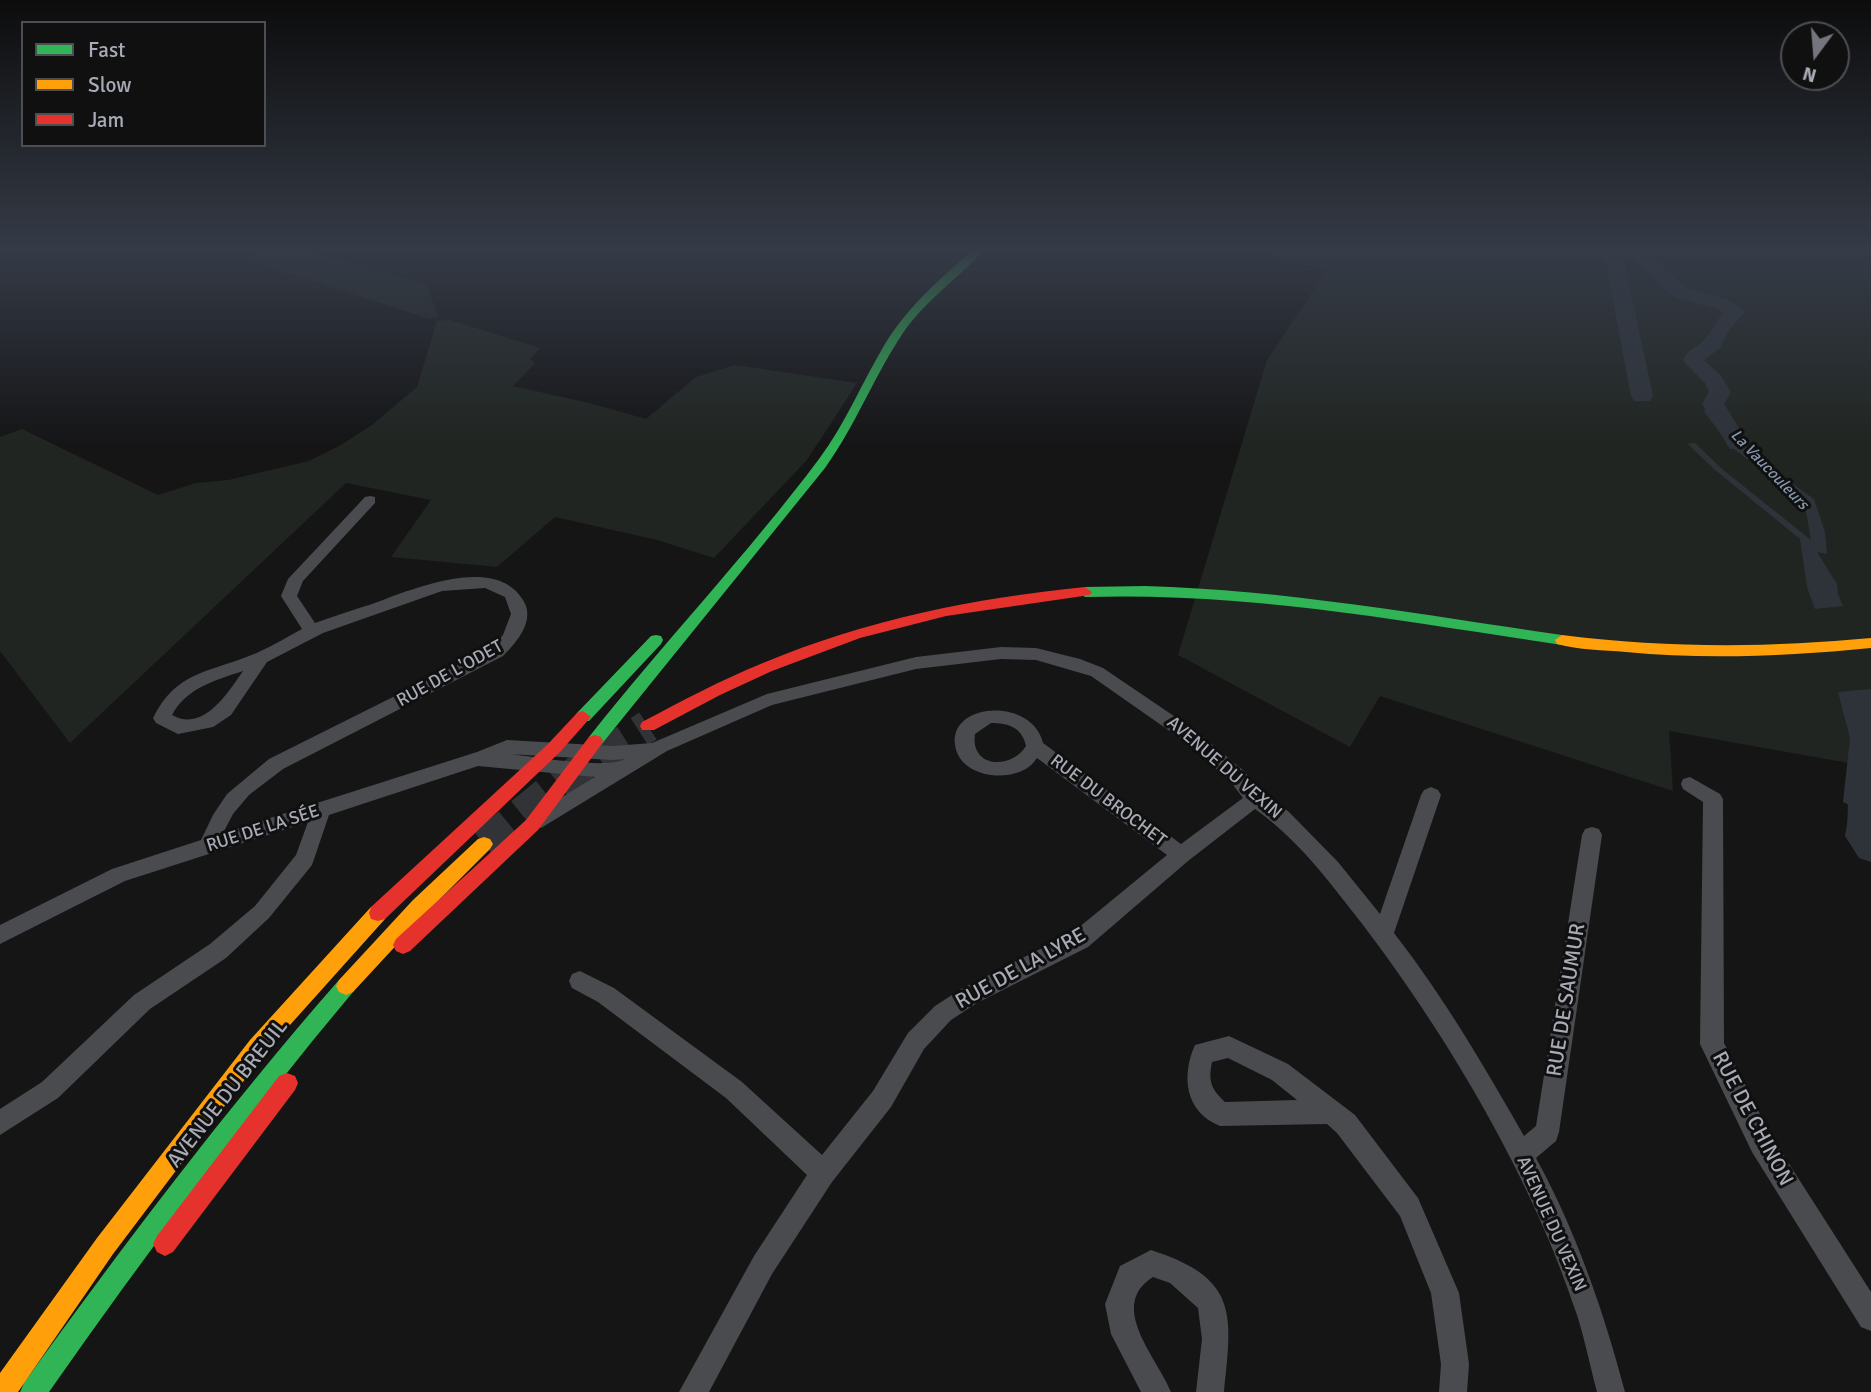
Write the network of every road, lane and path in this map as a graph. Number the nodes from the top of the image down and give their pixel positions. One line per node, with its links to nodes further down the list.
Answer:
1 (910, 317): 3 (main road)
2 (370, 500): 4 (street)
3 (762, 538): 7 (main road); 11 (main road)
4 (312, 631): 6 (street, RUE DE L'ODET); 24 (street, RUE DE L'ODET)
5 (1871, 643): 8 (main road)
6 (261, 658): 6 (street, RUE DE L'ODET)
7 (609, 726): 9 (street); 12 (main road)
8 (648, 726)
9 (661, 746): 12 (street); 16 (street, AVENUE DU VEXIN); 19 (street, AVENUE DU VEXIN)
10 (1035, 746): 25 (street, RUE DU BROCHET)
11 (554, 748): 12 (street); 13 (street); 14 (main road)
12 (589, 752): 15 (main road)
13 (478, 759): 14 (street, RUE DE LA SÉE); 20 (street, RUE DE LA SÉE)
14 (535, 763): 15 (street); 35 (main road)
15 (576, 769): 16 (street); 21 (main road)
16 (621, 770): 21 (street, AVENUE DU VEXIN)
17 (1690, 784): 34 (street, RUE DE CHINON)
18 (1431, 795): 27 (street)
19 (1255, 799): 25 (street, RUE DE LA LYRE); 27 (street, AVENUE DU VEXIN)
20 (321, 811): 24 (street, RUE DE LA SÉE); 30 (street)
21 (532, 825): 33 (main road)
22 (1592, 835): 31 (street, RUE DE SAUMUR)
23 (484, 844): 36 (main road, AVENUE DU BREUIL)
24 (208, 847): 26 (street, RUE DE LA SÉE)
25 (1181, 855): 32 (street, RUE DE LA LYRE)
26 (0, 935)
27 (1382, 935): 31 (street, AVENUE DU VEXIN)
28 (580, 981): 32 (street)
29 (1331, 1112): 29 (street); 40 (street)
30 (0, 1123)
31 (1521, 1155): 41 (street, AVENUE DU VEXIN)
32 (823, 1173): 37 (street, RUE DE LA LYRE)
33 (151, 1262)
34 (1871, 1317)
35 (2, 1392)
36 (33, 1392)
37 (693, 1392)
38 (1157, 1392): 39 (street)
39 (1210, 1392)
40 (1453, 1392)
41 (1611, 1392)

